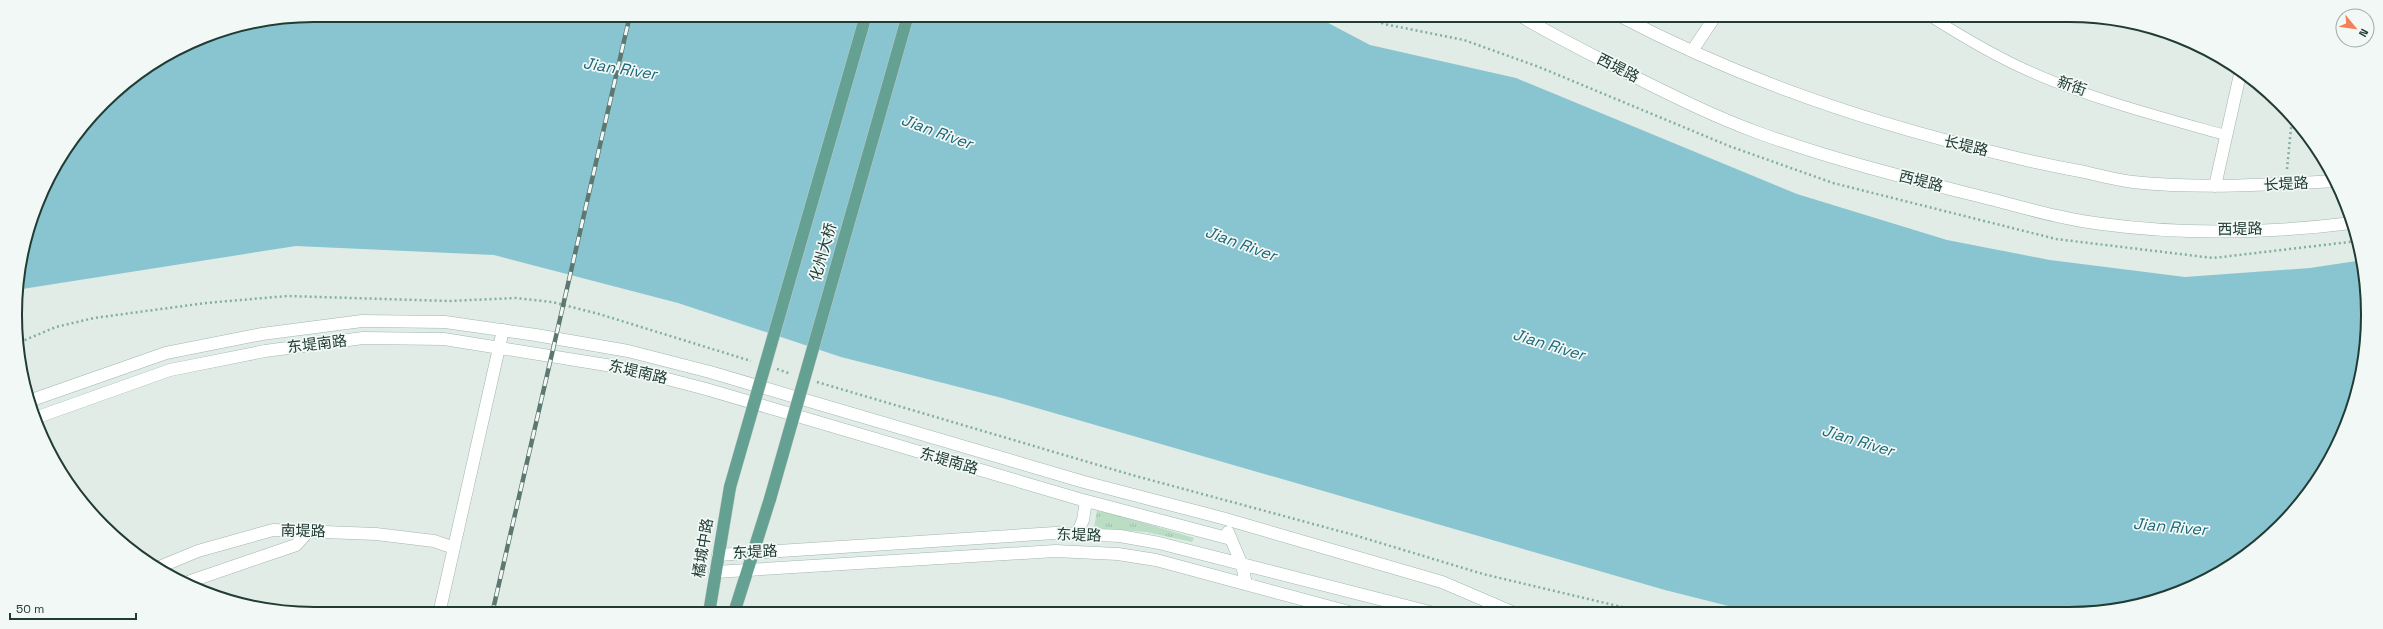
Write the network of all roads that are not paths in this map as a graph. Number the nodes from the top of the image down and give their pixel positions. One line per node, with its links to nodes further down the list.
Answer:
1 (864, 22): 17 (main road, 化州大桥, bridge)
2 (906, 22): 24 (main road, 化州大桥, bridge)
3 (1530, 22): 12 (main road, 西堤路)
4 (1632, 22): 7 (main road, 长堤路)
5 (1711, 22): 7 (main road)
6 (1938, 22): 9 (lane, 新街)
7 (1692, 51): 11 (main road, 长堤路)
8 (2239, 77): 9 (main road)
9 (2225, 135): 11 (main road)
10 (2329, 181): 11 (main road, 长堤路)
11 (2215, 186)
12 (2346, 223)
13 (502, 330): 14 (main road); 15 (main road, 东堤南路); 19 (main road, 东堤南路)
14 (499, 347): 16 (main road, 东堤南路); 18 (main road, 东堤南路); 23 (main road)
15 (35, 399)
16 (40, 416)
17 (730, 487): 25 (main road, 橘城中路)
18 (1086, 501): 21 (main road); 22 (main road, 东堤南路)
19 (1222, 518): 22 (main road); 37 (main road, 东堤南路)
20 (309, 531): 23 (main road, 南堤路); 26 (main road, 南堤路); 30 (main road)
21 (1077, 534): 24 (main road, 东堤路); 27 (main road, 东堤路)
22 (1231, 539): 27 (main road)
23 (454, 548): 32 (main road)
24 (753, 552): 25 (main road, 东堤路); 28 (main road)
25 (718, 554): 29 (main road, 橘城中路)
26 (164, 565)
27 (1242, 565): 31 (main road); 36 (main road, 东堤路)
28 (747, 570): 29 (main road, 东堤路); 31 (main road, 东堤路); 34 (main road)
29 (716, 572): 33 (main road, 橘城中路)
30 (193, 580)
31 (1246, 584): 35 (main road, 东堤路)
32 (441, 607)
33 (710, 607)
34 (736, 607)
35 (1334, 607)
36 (1410, 607)
37 (1500, 607)

